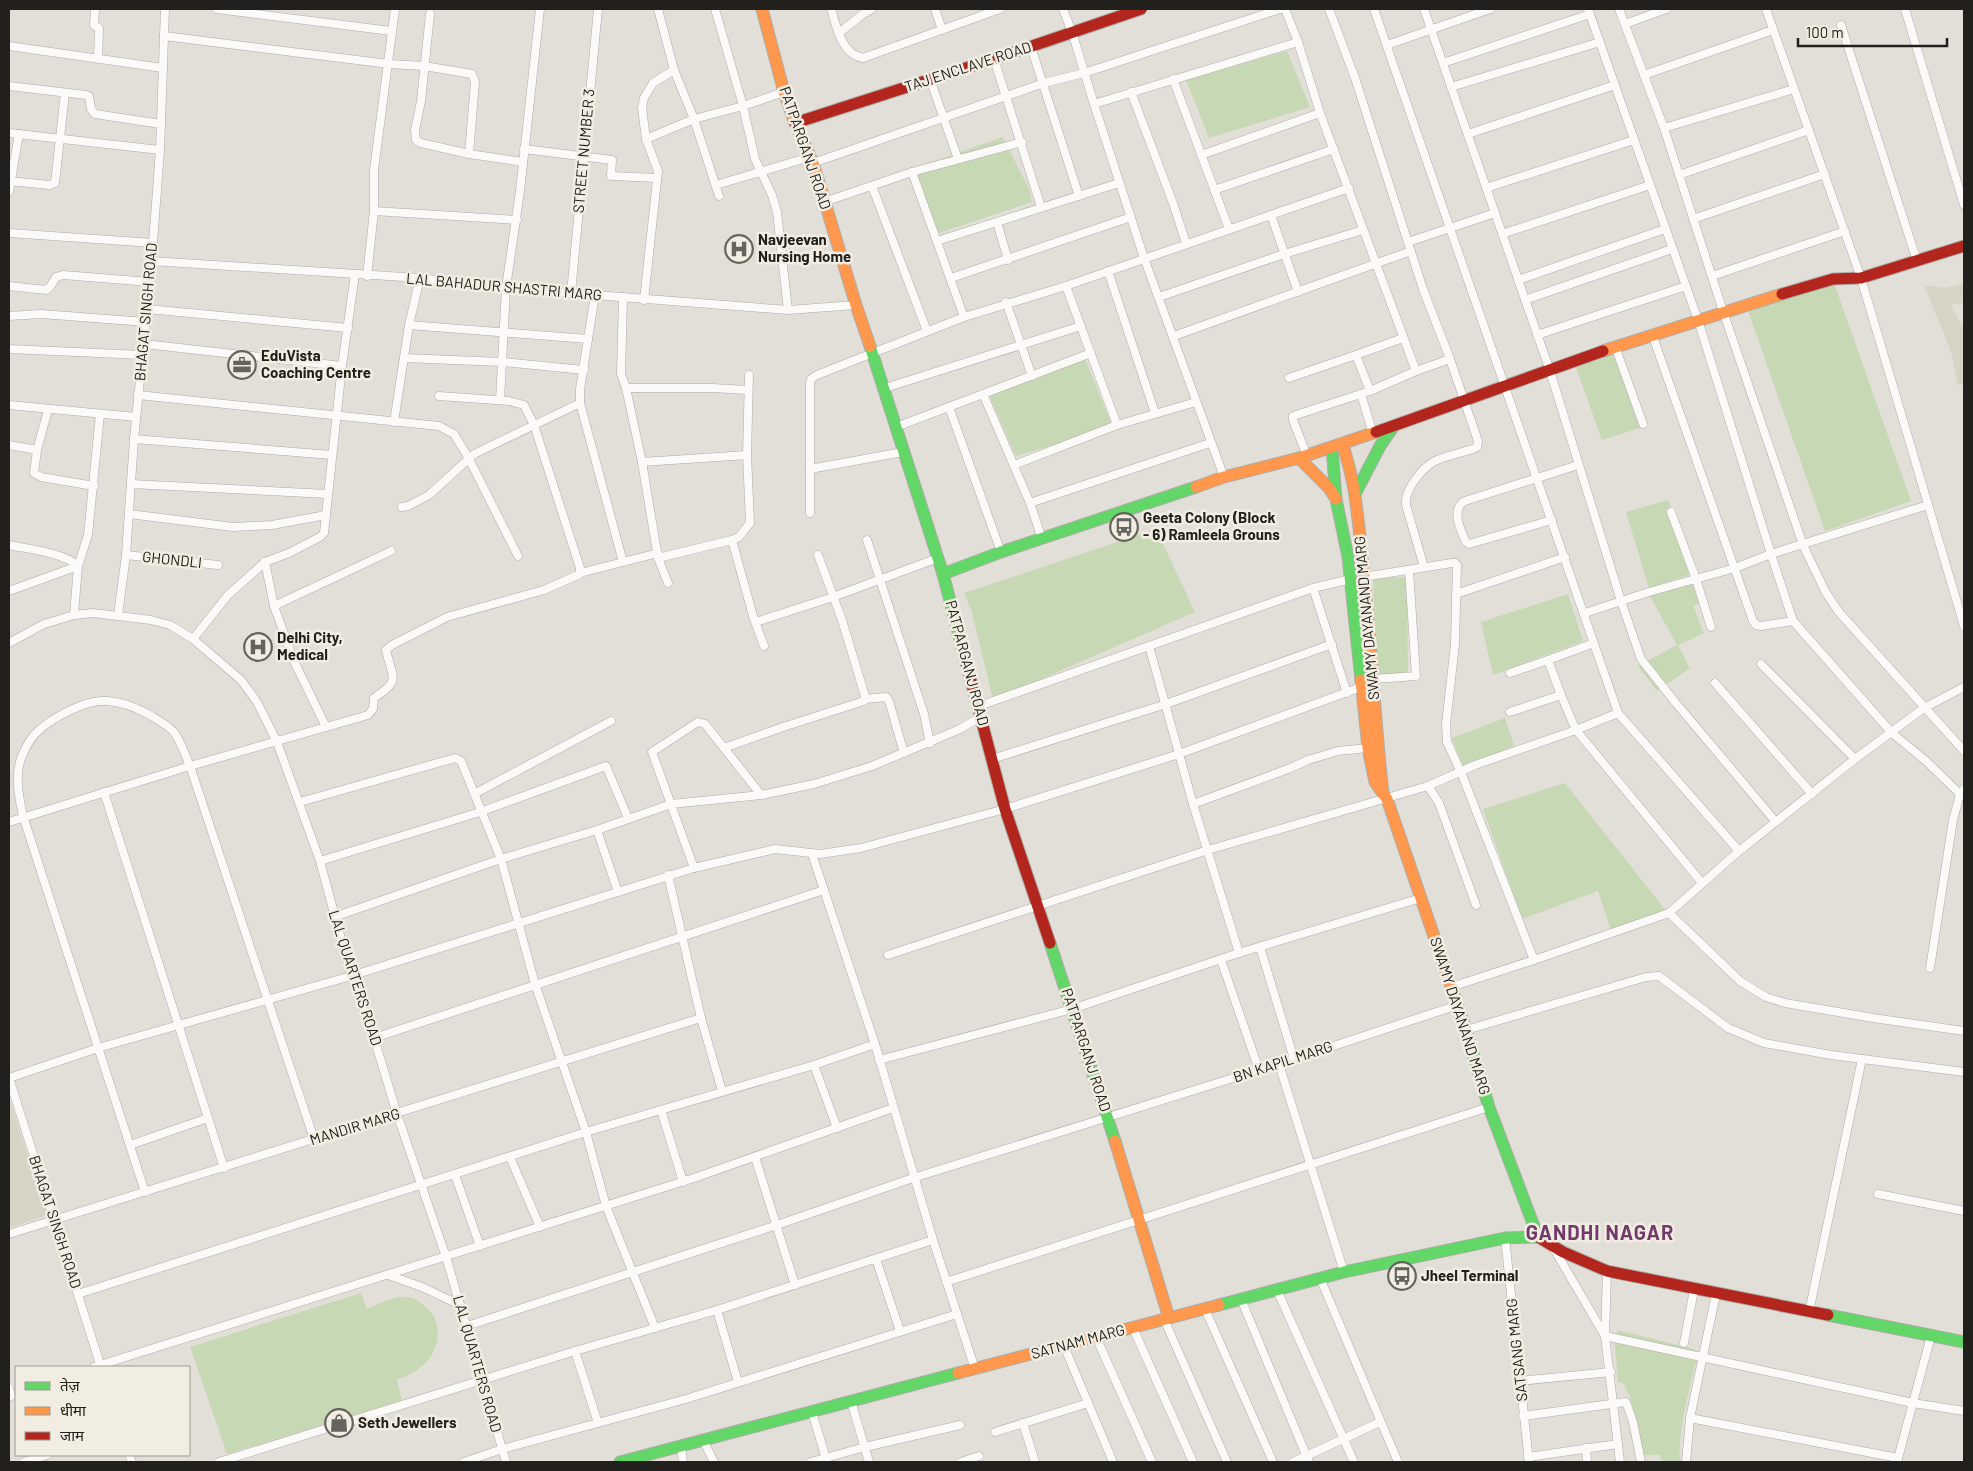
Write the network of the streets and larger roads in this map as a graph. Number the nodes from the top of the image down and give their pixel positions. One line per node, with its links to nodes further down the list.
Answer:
1 (95, 9): 42 (street)
2 (165, 9): 36 (street, BHAGAT SINGH ROAD)
3 (217, 9): 33 (street)
4 (395, 9): 33 (street)
5 (540, 9): 80 (street)
6 (598, 9): 83 (street, STREET NUMBER 3)
7 (658, 9): 48 (street)
8 (715, 9): 63 (street)
9 (762, 9): 58 (street, PATPARGANJ ROAD)
10 (831, 9): 35 (street)
11 (872, 9): 35 (street)
12 (935, 9): 31 (street)
13 (1000, 9): 31 (street)
14 (1063, 9): 34 (street)
15 (1141, 9): 34 (street, TAJ ENCLAVE ROAD)
16 (1280, 9): 49 (street)
17 (1285, 9): 37 (street)
18 (1329, 9): 121 (street)
19 (1374, 9): 39 (street)
20 (1424, 9): 30 (street)
21 (1490, 9): 30 (street)
22 (1619, 9): 28 (street)
23 (1666, 9): 28 (street)
24 (1766, 9): 32 (street)
25 (1905, 9): 104 (street)
26 (1589, 11): 38 (street); 45 (street)
27 (430, 14): 46 (street)
28 (1625, 24): 50 (street)
29 (1841, 25): 131 (street)
30 (1432, 29): 39 (street); 45 (street)
31 (942, 30): 35 (street)
32 (1773, 30): 50 (street); 57 (street)
33 (391, 31): 44 (street)
34 (1072, 32): 41 (street, TAJ ENCLAVE ROAD); 49 (street)
35 (839, 33)
36 (164, 36): 44 (street); 47 (street, BHAGAT SINGH ROAD)
37 (1298, 42): 52 (street); 64 (street)
38 (1600, 42): 54 (street); 56 (street)
39 (1387, 45): 113 (street)
40 (9, 46): 42 (street)
41 (1031, 47): 43 (street, TAJ ENCLAVE ROAD); 53 (street)
42 (98, 58): 47 (street)
43 (994, 59): 51 (street, TAJ ENCLAVE ROAD); 61 (street)
44 (389, 64): 46 (street); 106 (street)
45 (1443, 64): 56 (street)
46 (424, 66): 81 (street); 81 (street)
47 (163, 68): 68 (street, BHAGAT SINGH ROAD)
48 (674, 70): 66 (street); 75 (street)
49 (1084, 72): 53 (street); 62 (street)
50 (1644, 75): 69 (street)
51 (930, 79): 65 (street); 67 (street, TAJ ENCLAVE ROAD)
52 (1173, 79): 59 (street); 82 (street)
53 (1044, 83): 61 (street); 102 (street)
54 (1615, 85): 73 (street); 76 (street)
55 (9, 86): 60 (street)
56 (1451, 87): 73 (street)
57 (1794, 89): 69 (street); 70 (street)
58 (784, 92): 63 (street); 67 (street, PATPARGANJ ROAD)
59 (1131, 92): 62 (street); 123 (street)
60 (65, 93): 68 (street); 74 (street)
61 (1006, 98): 65 (street); 77 (street)
62 (1094, 104): 93 (street)
63 (743, 106): 66 (street); 87 (street)
64 (1320, 113): 78 (street); 82 (street)
65 (944, 118): 84 (street); 85 (street)
66 (694, 119): 75 (street); 94 (street)
67 (795, 123): 84 (street, PATPARGANJ ROAD)
68 (161, 124): 79 (street, BHAGAT SINGH ROAD)
69 (1664, 128): 90 (street)
70 (1809, 130): 89 (street); 90 (street)
71 (9, 133): 72 (street)
72 (20, 134): 74 (street); 92 (street)
73 (1468, 134): 98 (street)
74 (60, 139): 79 (street); 92 (street)
75 (646, 139): 91 (street)
76 (1634, 140): 95 (street); 98 (street)
77 (1022, 142): 85 (street); 105 (street)
78 (1334, 148): 97 (street); 99 (street)
79 (160, 150): 122 (street, BHAGAT SINGH ROAD)
80 (524, 150): 83 (street); 86 (street)
81 (469, 154): 86 (street)
82 (1201, 155): 99 (street)
83 (584, 158): 91 (street); 147 (street, STREET NUMBER 3)
84 (811, 160): 87 (street); 103 (street, PATPARGANJ ROAD)
85 (958, 160): 88 (street)
86 (523, 162): 111 (street)
87 (760, 172): 94 (street); 156 (street)
88 (912, 172): 96 (street); 120 (street)
89 (1825, 174): 110 (street); 117 (street)
90 (1679, 175): 110 (street)
91 (658, 178): 151 (street)
92 (9, 181): 100 (street)
93 (1119, 183): 102 (street); 109 (street)
94 (716, 185): 101 (street)
95 (1650, 185): 115 (street); 119 (street)
96 (872, 186): 103 (street); 165 (street)
97 (1349, 188): 108 (street); 116 (street)
98 (1486, 188): 107 (street)
99 (1214, 190): 114 (street)
100 (9, 191)
101 (719, 196)
102 (1079, 196): 105 (street)
103 (824, 202): 154 (street, PATPARGANJ ROAD)
104 (1964, 205)
105 (1042, 208): 112 (street)
106 (374, 211): 111 (street); 135 (street)
107 (1495, 213): 113 (street); 119 (street)
108 (1271, 215): 114 (street); 127 (street)
109 (1131, 217): 128 (street); 129 (street)
110 (1693, 219): 136 (street)
111 (516, 220): 145 (street)
112 (997, 222): 120 (street); 129 (street)
113 (1450, 228): 121 (street); 190 (street)
114 (1229, 229): 123 (street)
115 (1665, 229): 125 (street); 140 (street)
116 (1363, 230): 127 (street); 132 (street)
117 (1845, 231): 136 (street); 139 (street)
118 (9, 233): 122 (street)
119 (1502, 234): 140 (street)
120 (937, 241): 138 (street)
121 (1408, 242): 126 (street)
122 (153, 243): 130 (street, BHAGAT SINGH ROAD)
123 (1186, 243): 128 (street)
124 (1964, 246): 131 (street)
125 (1672, 249): 144 (street); 152 (street)
126 (1411, 251): 132 (street); 181 (street)
127 (1284, 254): 146 (street); 150 (street)
128 (1144, 258): 133 (street); 150 (street)
129 (1008, 260): 138 (street)
130 (151, 261): 134 (street, LAL BAHADUR SHASTRI MARG); 141 (street, BHAGAT SINGH ROAD)
131 (1913, 262): 139 (street)
132 (1376, 264): 146 (street); 170 (street)
133 (1108, 271): 143 (street); 206 (street)
134 (354, 274): 135 (street, LAL BAHADUR SHASTRI MARG); 164 (street)
135 (367, 276): 137 (street, LAL BAHADUR SHASTRI MARG)
136 (1712, 276): 157 (street)
137 (420, 278): 145 (street, LAL BAHADUR SHASTRI MARG); 162 (street)
138 (951, 278): 159 (street)
139 (1861, 278): 157 (street); 239 (street)
140 (1518, 280): 152 (street)
141 (150, 282): 142 (street); 155 (street, BHAGAT SINGH ROAD)
142 (9, 286)
143 (1066, 286): 153 (street); 163 (street)
144 (1686, 286): 160 (street); 168 (street)
145 (506, 288): 147 (street, LAL BAHADUR SHASTRI MARG); 166 (street)
146 (1298, 292): 169 (street)
147 (571, 294): 148 (street, LAL BAHADUR SHASTRI MARG)
148 (595, 295): 149 (street, LAL BAHADUR SHASTRI MARG); 171 (street)
149 (623, 297): 151 (street, LAL BAHADUR SHASTRI MARG); 191 (street)
150 (1159, 297): 169 (street)
151 (644, 300): 156 (street, LAL BAHADUR SHASTRI MARG)
152 (1525, 300): 168 (street)
153 (1006, 303): 159 (street); 173 (street)
154 (856, 305): 156 (street, LAL BAHADUR SHASTRI MARG); 176 (street, PATPARGANJ ROAD)
155 (147, 309): 161 (street, BHAGAT SINGH ROAD); 164 (street)
156 (788, 310)
157 (1723, 311): 160 (street); 250 (street)
158 (9, 316): 161 (street)
159 (964, 317): 165 (street)
160 (1698, 320): 167 (street); 253 (street)
161 (146, 322): 172 (street, BHAGAT SINGH ROAD)
162 (409, 325): 166 (street); 180 (street)
163 (1081, 326): 173 (street); 177 (street)
164 (348, 328): 183 (street)
165 (927, 331): 176 (street)
166 (504, 333): 171 (street); 182 (street)
167 (1652, 334): 174 (street); 265 (street)
168 (1537, 335): 186 (street)
169 (1174, 336): 201 (street)
170 (1403, 338): 179 (street); 185 (street)
171 (588, 339): 184 (street)
172 (144, 344): 178 (street, BHAGAT SINGH ROAD); 183 (street)
173 (1021, 345): 188 (street); 192 (street)
174 (1615, 346): 186 (street); 211 (street)
175 (9, 349): 178 (street)
176 (873, 353): 192 (street, PATPARGANJ ROAD); 230 (street)
177 (1091, 353): 188 (street); 213 (street)
178 (142, 356): 197 (street, BHAGAT SINGH ROAD)
179 (1356, 356): 189 (street); 194 (street)
180 (404, 358): 182 (street); 210 (street)
181 (1450, 359): 185 (street); 200 (street)
182 (502, 362): 184 (street); 199 (street)
183 (342, 366): 208 (street)
184 (584, 370): 202 (street)
185 (1416, 371): 194 (street)
186 (1550, 371): 190 (street); 229 (street)
187 (748, 375): 193 (street)
188 (1032, 376): 195 (street)
189 (1289, 378)
190 (1506, 386): 200 (street); 232 (street)
191 (626, 388): 193 (street); 227 (street)
192 (885, 388): 214 (street, PATPARGANJ ROAD)
193 (748, 390): 224 (street)
194 (1370, 390): 196 (street)
195 (983, 394): 204 (street); 228 (street)
196 (1361, 394): 216 (street); 226 (street)
197 (138, 396): 208 (street); 209 (street, BHAGAT SINGH ROAD)
198 (439, 396): 199 (street)
199 (500, 400): 212 (street)
200 (1465, 400): 215 (street); 264 (street)
201 (1196, 402): 206 (street); 218 (street)
202 (580, 403): 212 (street); 261 (street)
203 (9, 406): 205 (street)
204 (949, 407): 214 (street); 252 (street)
205 (48, 410): 207 (street); 221 (street)
206 (1155, 412): 213 (street)
207 (100, 414): 209 (street); 234 (street)
208 (337, 416): 210 (street); 223 (street)
209 (136, 417): 217 (street, BHAGAT SINGH ROAD)
210 (394, 422): 225 (street)
211 (1643, 424)
212 (534, 425): 225 (street); 267 (street)
213 (1117, 425): 228 (street)
214 (896, 427): 222 (street, PATPARGANJ ROAD)
215 (1394, 427): 216 (street); 236 (street)
216 (1373, 434): 220 (street)
217 (134, 439): 223 (street); 233 (street, BHAGAT SINGH ROAD)
218 (1210, 443): 231 (street); 238 (street)
219 (9, 445): 221 (street)
220 (1337, 446): 226 (street); 236 (street, SWAMY DAYANAND MARG); 237 (street, SWAMY DAYANAND MARG)
221 (37, 450): 234 (street)
222 (903, 452): 230 (street); 259 (street, PATPARGANJ ROAD)
223 (332, 455): 235 (street)
224 (747, 455): 227 (street); 247 (street)
225 (468, 457): 240 (street); 257 (street)
226 (1303, 457): 231 (street); 237 (street)
227 (642, 462): 255 (street)
228 (1014, 465): 238 (street)
229 (1578, 465): 232 (street); 278 (street)
230 (810, 469): 242 (street)
231 (1224, 477): 246 (street)
232 (1536, 478): 245 (street); 245 (street)
233 (131, 484): 235 (street); 243 (street, BHAGAT SINGH ROAD)
234 (94, 486): 263 (street)
235 (328, 494): 244 (street)
236 (1354, 494): 269 (street, SWAMY DAYANAND MARG)
237 (1336, 499): 270 (street, SWAMY DAYANAND MARG)
238 (1030, 502): 246 (street)
239 (1928, 505): 250 (street); 285 (street)
240 (402, 507)
241 (1671, 512): 272 (street)
242 (810, 513)
243 (129, 514): 244 (street); 254 (street, BHAGAT SINGH ROAD)
244 (326, 516): 260 (street)
245 (1552, 520): 258 (street)
246 (1042, 539): 252 (street)
247 (732, 540): 255 (street); 284 (street)
248 (867, 540): 271 (street)
249 (9, 545): 263 (street)
250 (1803, 545): 253 (street); 304 (street)
251 (391, 551): 279 (street)
252 (1001, 552): 268 (street)
253 (1771, 554): 265 (street); 283 (street)
254 (126, 555): 262 (street, GHONDLI); 282 (street, BHAGAT SINGH ROAD)
255 (658, 555): 261 (street); 273 (street)
256 (818, 555): 277 (street)
257 (518, 556)
258 (1565, 557): 276 (street); 280 (street)
259 (938, 558): 268 (street, PATPARGANJ ROAD); 271 (street)
260 (264, 562): 279 (street); 287 (street)
261 (623, 562): 267 (street)
262 (218, 565)
263 (78, 566): 275 (street); 281 (street)
264 (1424, 567): 266 (street); 276 (street)
265 (1735, 568): 272 (street); 283 (street)
266 (1409, 570): 269 (street); 296 (street)
267 (580, 573): 309 (street)
268 (943, 574): 305 (street, PATPARGANJ ROAD)
269 (1363, 577): 296 (street, SWAMY DAYANAND MARG)
270 (1351, 578): 274 (street); 298 (street, SWAMY DAYANAND MARG)
271 (881, 579): 277 (street); 313 (street)
272 (1696, 579): 278 (street); 286 (street)
273 (668, 583)
274 (1313, 588): 290 (street); 292 (street)
275 (9, 591)
276 (1456, 594): 322 (street)
277 (834, 597): 284 (street); 302 (street)
278 (1621, 601): 280 (street); 338 (street)
279 (274, 606): 309 (street)
280 (1584, 613): 289 (street)
281 (74, 615): 282 (street, LAL QUARTERS ROAD); 288 (street)
282 (118, 616): 287 (street, LAL QUARTERS ROAD)
283 (1794, 621): 311 (street)
284 (756, 622): 291 (street)
285 (1964, 626)
286 (1711, 627)
287 (193, 639): 312 (street, LAL QUARTERS ROAD)
288 (9, 643)
289 (1594, 643): 293 (street); 307 (street)
290 (1332, 644): 300 (street); 303 (street)
291 (764, 646)
292 (1148, 646): 303 (street); 305 (street)
293 (1548, 660): 295 (street); 301 (street)
294 (1761, 664): 320 (street)
295 (1510, 673)
296 (1374, 680): 329 (street, SWAMY DAYANAND MARG)
297 (1715, 683): 327 (street)
298 (1361, 687): 300 (street); 315 (street, SWAMY DAYANAND MARG)
299 (1964, 687): 304 (street)
300 (1348, 693): 318 (street)
301 (1561, 695): 306 (street); 310 (street)
302 (865, 699): 314 (street); 317 (street)
303 (1166, 704): 318 (street); 319 (street)
304 (1924, 708): 311 (street); 316 (street)
305 (980, 711): 313 (street); 319 (street, PATPARGANJ ROAD)
306 (1510, 712)
307 (1618, 713): 310 (street); 341 (street)
308 (611, 721): 326 (street)
309 (326, 727): 312 (street)
310 (1576, 730): 322 (street); 347 (street)
311 (1892, 733): 320 (street); 325 (street)
312 (277, 742): 321 (street); 330 (street, LAL QUARTERS ROAD)
313 (930, 743): 317 (street)
314 (724, 748): 328 (street); 331 (street)
315 (1368, 748): 329 (street, SWAMY DAYANAND MARG); 332 (street)
316 (1964, 751)
317 (904, 753): 328 (street)
318 (1179, 754): 332 (street); 333 (street)
319 (992, 759): 333 (street, PATPARGANJ ROAD)
320 (1854, 759): 327 (street)
321 (190, 766): 324 (street); 335 (street); 366 (street)
322 (1461, 772): 323 (street); 361 (street)
323 (1428, 786): 329 (street); 352 (street)
324 (104, 792): 335 (street); 370 (street)
325 (1962, 792): 362 (street)
326 (474, 794): 330 (street); 334 (street)
327 (1812, 794): 338 (street)
328 (761, 795): 331 (street)
329 (1385, 796): 340 (street); 350 (street, SWAMY DAYANAND MARG)
330 (300, 802): 344 (street, LAL QUARTERS ROAD)
331 (671, 804): 336 (street); 345 (street)
332 (1193, 804): 340 (street)
333 (1005, 808): 342 (street); 351 (street, PATPARGANJ ROAD)
334 (480, 812): 336 (street); 343 (street); 344 (street)
335 (23, 816): 337 (street); 375 (street)
336 (628, 818): 339 (street)
337 (9, 822)
338 (1776, 822): 341 (street)
339 (597, 830): 343 (street); 349 (street)
340 (1208, 850): 351 (street); 358 (street)
341 (1739, 851): 347 (street)
342 (812, 854): 345 (street); 348 (street)
343 (501, 859): 354 (street); 355 (street)
344 (320, 861): 354 (street, LAL QUARTERS ROAD)
345 (694, 868): 346 (street)
346 (668, 875): 349 (street); 356 (street)
347 (1702, 883): 353 (street)
348 (824, 890): 356 (street); 374 (street)
349 (618, 892): 355 (street)
350 (1421, 898): 357 (street); 365 (street, SWAMY DAYANAND MARG)
351 (1038, 905): 359 (street); 368 (street, PATPARGANJ ROAD)
352 (1476, 905)
353 (1668, 913): 361 (street); 372 (street)
354 (334, 917): 363 (street, LAL QUARTERS ROAD)
355 (519, 922): 363 (street); 364 (street)
356 (682, 938): 364 (street); 369 (street)
357 (1260, 947): 358 (street); 376 (street)
358 (1239, 953): 360 (street)
359 (888, 955)
360 (1221, 960): 368 (street); 382 (street)
361 (1534, 960): 365 (street)
362 (1930, 968)
363 (352, 976): 366 (street); 373 (street, LAL QUARTERS ROAD)
364 (536, 984): 373 (street); 379 (street)
365 (1451, 986): 367 (street, SWAMY DAYANAND MARG)
366 (268, 1000): 370 (street); 394 (street)
367 (1458, 1005): 371 (street, SWAMY DAYANAND MARG); 376 (street, BN KAPIL MARG)
368 (1072, 1009): 378 (street); 391 (street, PATPARGANJ ROAD)
369 (701, 1018): 379 (street, MANDIR MARG); 385 (street)
370 (178, 1025): 375 (street); 390 (street)
371 (1466, 1030): 377 (street); 386 (street, SWAMY DAYANAND MARG)
372 (1964, 1031)
373 (374, 1038): 389 (street, LAL QUARTERS ROAD)
374 (874, 1044): 378 (street); 381 (street)
375 (98, 1048): 384 (street); 395 (street)
376 (1294, 1059): 380 (street, BN KAPIL MARG)
377 (1862, 1059): 383 (street); 435 (street)
378 (879, 1060): 387 (street)
379 (563, 1062): 389 (street, MANDIR MARG); 393 (street)
380 (1279, 1064): 382 (street, BN KAPIL MARG); 398 (street)
381 (814, 1065): 385 (street); 392 (street)
382 (1259, 1070): 391 (street, BN KAPIL MARG)
383 (1964, 1072)
384 (9, 1078): 408 (street, BHAGAT SINGH ROAD)
385 (722, 1091): 388 (street)
386 (1489, 1107): 398 (street); 413 (street, SWAMY DAYANAND MARG)
387 (893, 1108): 392 (street); 401 (street)
388 (660, 1110): 393 (street); 402 (street)
389 (397, 1114): 394 (street, MANDIR MARG); 403 (street, LAL QUARTERS ROAD)
390 (208, 1118): 395 (street); 399 (street)
391 (1108, 1118): 401 (street, BN KAPIL MARG); 409 (street, PATPARGANJ ROAD)
392 (837, 1128): 397 (street)
393 (586, 1132): 396 (street); 406 (street)
394 (314, 1139): 399 (street, MANDIR MARG)
395 (130, 1144): 404 (street)
396 (510, 1157): 400 (street); 411 (street)
397 (755, 1157): 402 (street); 410 (street)
398 (1311, 1164): 409 (street); 422 (street)
399 (224, 1168): 404 (street, MANDIR MARG)
400 (455, 1175): 403 (street); 416 (street)
401 (913, 1178): 410 (street, BN KAPIL MARG); 415 (street)
402 (683, 1182): 406 (street)
403 (421, 1185): 418 (street, LAL QUARTERS ROAD); 429 (street)
404 (145, 1192): 408 (street, MANDIR MARG)
405 (1878, 1194): 407 (street)
406 (606, 1206): 411 (street); 420 (street)
407 (1964, 1211)
408 (54, 1220): 412 (street, MANDIR MARG); 429 (street, BHAGAT SINGH ROAD)
409 (1140, 1220): 425 (street); 437 (street, PATPARGANJ ROAD)
410 (777, 1225): 420 (street, BN KAPIL MARG); 426 (street)
411 (540, 1227): 416 (street)
412 (9, 1234)
413 (1538, 1237): 414 (street, SATNAM MARG); 417 (street)
414 (1506, 1238): 422 (street, SATNAM MARG); 455 (street, SATSANG MARG)
415 (933, 1240): 419 (street); 425 (street)
416 (480, 1246): 418 (street)
417 (1554, 1249): 421 (street); 442 (street)
418 (446, 1257): 423 (street); 432 (street, LAL QUARTERS ROAD)
419 (876, 1259): 426 (street); 441 (street)
420 (633, 1271): 438 (street, BN KAPIL MARG); 439 (street)
421 (1608, 1271): 428 (street); 442 (street)
422 (1344, 1272): 424 (street, SATNAM MARG)
423 (388, 1274): 432 (street); 451 (street)
424 (1320, 1278): 427 (street, SATNAM MARG); 465 (street)
425 (946, 1282): 436 (street)
426 (796, 1285): 434 (street)
427 (1277, 1290): 431 (street, SATNAM MARG); 470 (street)
428 (1694, 1290): 430 (street); 446 (street)
429 (78, 1294): 450 (street, BHAGAT SINGH ROAD)
430 (1716, 1294): 435 (street); 449 (street)
431 (1241, 1299): 433 (street, SATNAM MARG); 479 (street)
432 (460, 1305): 438 (street, LAL QUARTERS ROAD)
433 (1205, 1309): 437 (street, SATNAM MARG); 498 (street)
434 (717, 1310): 439 (street); 456 (street)
435 (1809, 1312): 443 (street)
436 (958, 1314): 441 (street); 452 (street)
437 (1167, 1319): 440 (street, SATNAM MARG); 497 (street)
438 (466, 1326): 454 (street, LAL QUARTERS ROAD)
439 (655, 1328): 448 (street)
440 (1133, 1328): 444 (street, SATNAM MARG); 496 (street)
441 (900, 1331): 456 (street)
442 (1605, 1336): 449 (street); 453 (street)
443 (1931, 1336): 445 (street); 460 (street)
444 (1096, 1337): 447 (street, SATNAM MARG); 495 (street)
445 (1964, 1342)
446 (1684, 1343)
447 (1064, 1346): 452 (street, SATNAM MARG); 458 (street)
448 (575, 1351): 454 (street); 466 (street)
449 (1703, 1356): 460 (street); 464 (street)
450 (98, 1366)
451 (101, 1366)
452 (975, 1369): 457 (street, SATNAM MARG)
453 (1611, 1372): 455 (street); 459 (street)
454 (483, 1380): 476 (street, LAL QUARTERS ROAD); 484 (street)
455 (1520, 1381): 463 (street, SATSANG MARG)
456 (738, 1382): 466 (street)
457 (851, 1402): 462 (street, SATNAM MARG); 474 (street)
458 (1088, 1403): 467 (street); 494 (street)
459 (1614, 1403): 463 (street); 472 (street); 504 (street)
460 (1913, 1403): 461 (street); 482 (street)
461 (1964, 1411)
462 (812, 1412): 471 (street, SATNAM MARG); 480 (street)
463 (1523, 1416): 481 (street, SATSANG MARG)
464 (1690, 1418): 482 (street); 505 (street)
465 (1380, 1422): 470 (street); 501 (street)
466 (598, 1423): 476 (street)
467 (1023, 1423): 469 (street); 493 (street)
468 (960, 1425): 474 (street)
469 (995, 1432)
470 (1343, 1439): 479 (street); 500 (street)
471 (703, 1440): 473 (street, SATNAM MARG); 489 (street)
472 (1618, 1444): 475 (street); 503 (street)
473 (681, 1446): 487 (street, SATNAM MARG); 488 (street)
474 (865, 1447): 480 (street); 491 (street)
475 (1586, 1448): 481 (street); 502 (street)
476 (502, 1449): 485 (street); 486 (street, LAL QUARTERS ROAD)
477 (44, 1456): 483 (street)
478 (979, 1456): 492 (street)
479 (1307, 1459): 499 (street)
480 (827, 1460): 490 (street)
481 (1528, 1460)
482 (1897, 1460)
483 (24, 1462)
484 (219, 1462)
485 (464, 1462)
486 (506, 1462)
487 (620, 1462)
488 (683, 1462)
489 (714, 1462)
490 (811, 1462)
491 (869, 1462)
492 (961, 1462)
493 (1035, 1462)
494 (1113, 1462)
495 (1152, 1462)
496 (1193, 1462)
497 (1227, 1462)
498 (1273, 1462)
499 (1293, 1462)
500 (1354, 1462)
501 (1398, 1462)
502 (1587, 1462)
503 (1620, 1462)
504 (1641, 1462)
505 (1686, 1462)

